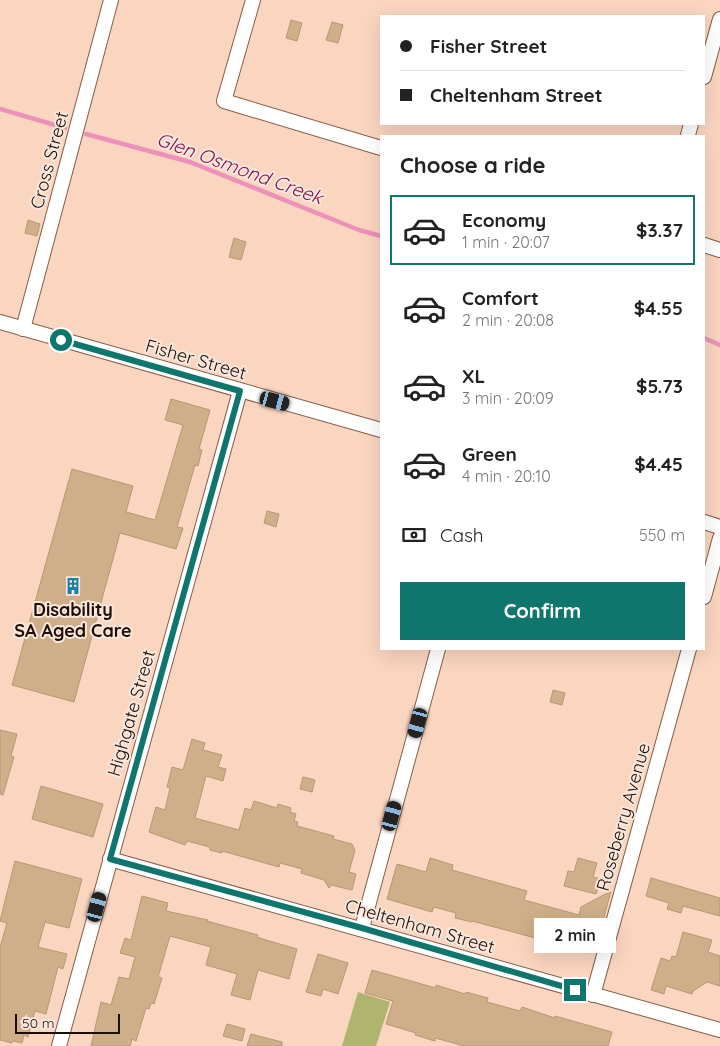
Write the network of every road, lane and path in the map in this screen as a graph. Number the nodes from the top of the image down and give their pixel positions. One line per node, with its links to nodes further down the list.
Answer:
1 (112, 0): 10 (street, Cross Street)
2 (253, 0): 6 (street)
3 (720, 19): 4 (street)
4 (718, 38): 5 (street)
5 (705, 74)
6 (380, 148)
7 (705, 245): 8 (street)
8 (720, 250)
9 (0, 322): 10 (street, Fisher Street)
10 (23, 329): 11 (street, Fisher Street)
11 (240, 391): 12 (street, Fisher Street); 19 (street, Highgate Street)
12 (380, 430)
13 (705, 522): 14 (street)
14 (720, 527)
15 (720, 538): 16 (street)
16 (705, 593)
17 (438, 650): 20 (street)
18 (689, 650): 21 (street, Roseberry Avenue)
19 (110, 859): 20 (street, Cheltenham Street); 23 (street, Highgate Street)
20 (362, 928): 21 (street, Cheltenham Street)
21 (593, 995): 22 (street, Cheltenham Street)
22 (720, 1030)
23 (59, 1046)

